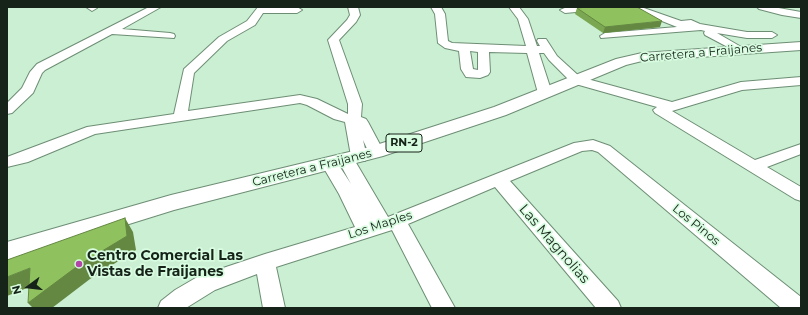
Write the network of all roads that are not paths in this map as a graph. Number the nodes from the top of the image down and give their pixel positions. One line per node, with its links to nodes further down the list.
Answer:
1 (156, 7): 15 (street)
2 (353, 7): 31 (street)
3 (436, 7): 20 (street)
4 (514, 7): 13 (street)
5 (598, 7): 10 (street)
6 (632, 7): 14 (street)
7 (764, 7): 11 (street); 12 (street)
8 (263, 8): 9 (street); 30 (street)
9 (297, 10)
10 (565, 10)
11 (801, 11)
12 (801, 15)
13 (523, 19): 22 (street); 23 (street)
14 (692, 28): 16 (street); 18 (street); 24 (street)
15 (113, 31): 17 (street); 29 (street)
16 (772, 35)
17 (170, 36)
18 (605, 36)
19 (801, 46): 24 (main road, Carretera a Fraijanes / RN-2)
20 (464, 48): 21 (street); 21 (street)
21 (483, 49): 22 (street)
22 (533, 50): 23 (street); 27 (street)
23 (548, 50): 25 (street)
24 (734, 50): 25 (main road, Carretera a Fraijanes / RN-2)
25 (573, 81): 27 (main road, Carretera a Fraijanes / RN-2); 28 (street)
26 (801, 81): 28 (street)
27 (545, 93): 34 (main road, Carretera a Fraijanes / RN-2)
28 (665, 108): 36 (street)
29 (7, 110)
30 (180, 117): 31 (street); 35 (street)
31 (354, 120): 34 (street)
32 (593, 146): 37 (street, Los Maples); 46 (street, Los Pinos)
33 (801, 149): 36 (street)
34 (353, 158): 39 (street); 40 (main road, Carretera a Fraijanes / RN-2)
35 (7, 162)
36 (754, 166): 38 (street)
37 (498, 179): 39 (street, Los Maples); 45 (street, Las Magnolias)
38 (801, 195)
39 (382, 225): 41 (street, Los Maples); 44 (street)
40 (7, 252)
41 (265, 262): 42 (street, Los Maples); 43 (street)
42 (169, 308)
43 (274, 308)
44 (444, 308)
45 (610, 308)
46 (798, 308)

